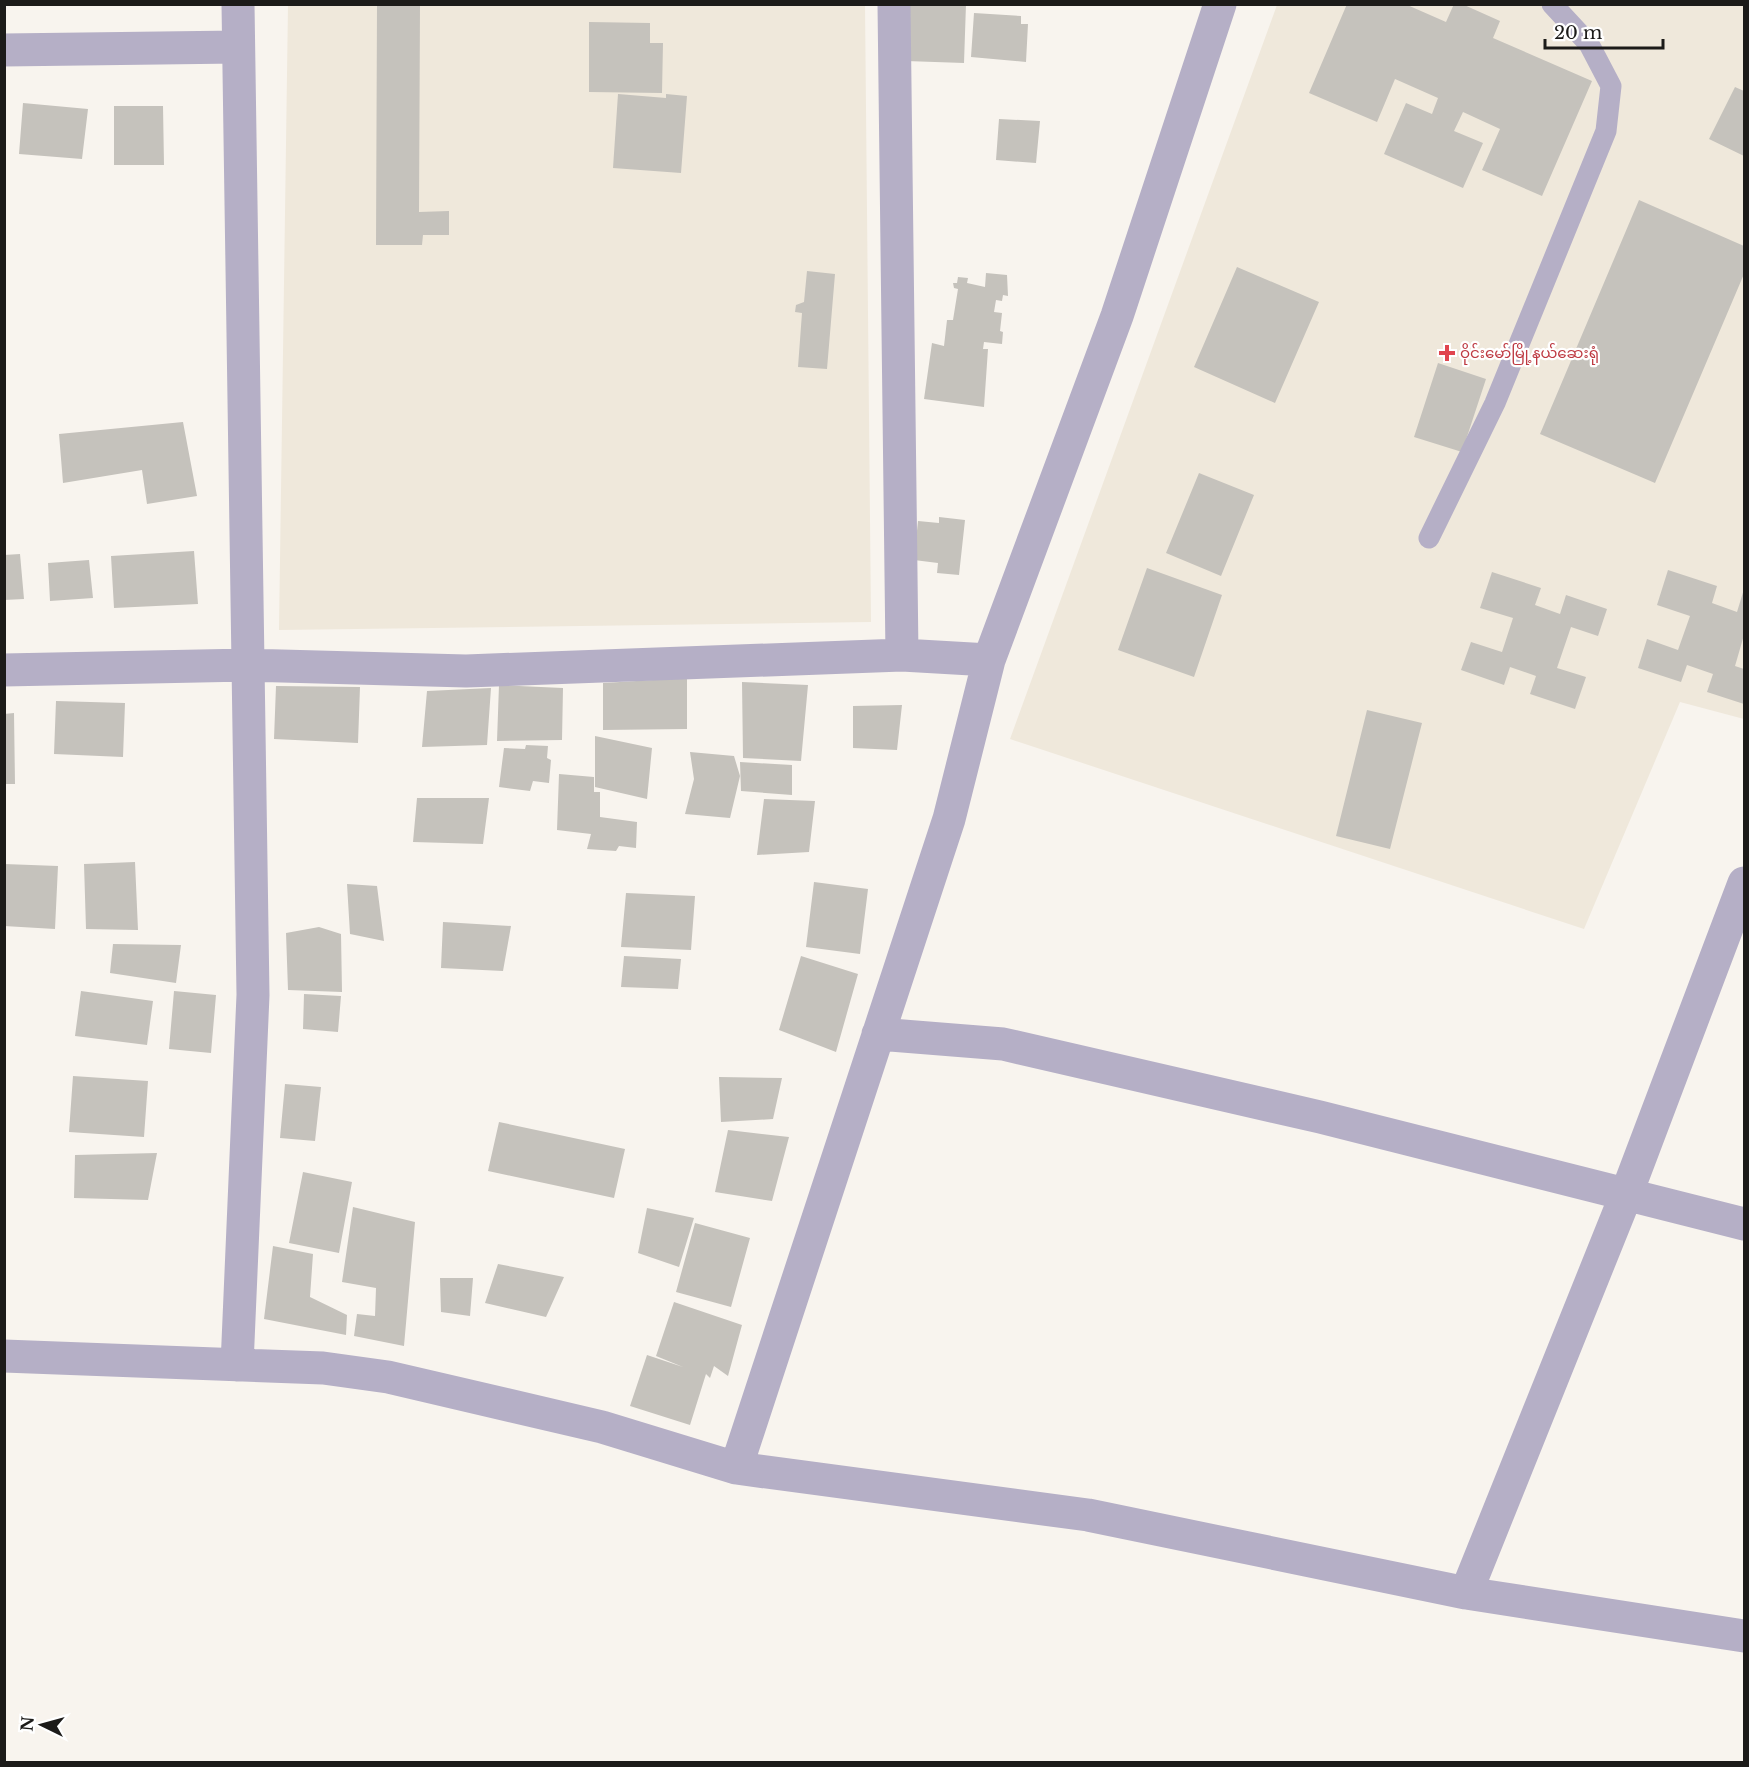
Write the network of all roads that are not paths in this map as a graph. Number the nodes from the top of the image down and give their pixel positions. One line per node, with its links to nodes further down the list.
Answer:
1 (238, 4): 5 (street)
2 (894, 4): 8 (street)
3 (1220, 4): 9 (street)
4 (1552, 4): 7 (lane)
5 (238, 47): 6 (street); 10 (street)
6 (4, 50)
7 (1429, 538)
8 (902, 655): 9 (street); 10 (street)
9 (988, 660): 13 (street)
10 (248, 665): 11 (street); 17 (street)
11 (4, 670)
12 (1744, 883): 14 (street)
13 (878, 1034): 14 (street); 18 (street)
14 (1626, 1195): 15 (street); 19 (street)
15 (1744, 1224)
16 (4, 1356): 17 (street)
17 (237, 1365): 18 (street)
18 (736, 1468): 19 (street)
19 (1466, 1593): 20 (street)
20 (1744, 1636)

